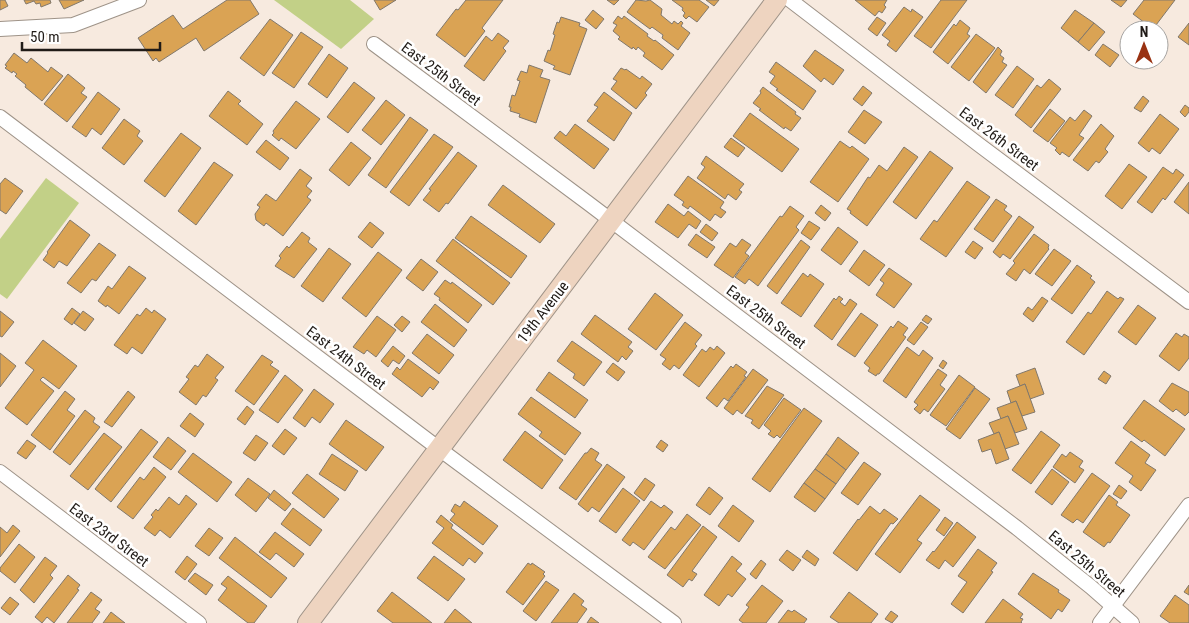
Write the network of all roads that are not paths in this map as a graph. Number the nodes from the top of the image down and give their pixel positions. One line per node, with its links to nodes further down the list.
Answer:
1 (139, 0): 4 (street)
2 (777, 0): 7 (street, 19th Avenue)
3 (790, 0): 8 (street, East 26th Street)
4 (0, 29)
5 (374, 44): 7 (street, East 25th Street)
6 (0, 117): 9 (street, East 24th Street)
7 (612, 220): 9 (street, 19th Avenue); 12 (street, East 25th Street)
8 (1189, 302)
9 (438, 448): 14 (street, 19th Avenue); 15 (street, East 24th Street)
10 (0, 472): 13 (street, East 23rd Street)
11 (1189, 505): 12 (street)
12 (1113, 606): 16 (street); 17 (street, East 25th Street)
13 (199, 623)
14 (308, 623)
15 (674, 623)
16 (1100, 623)
17 (1132, 623)

